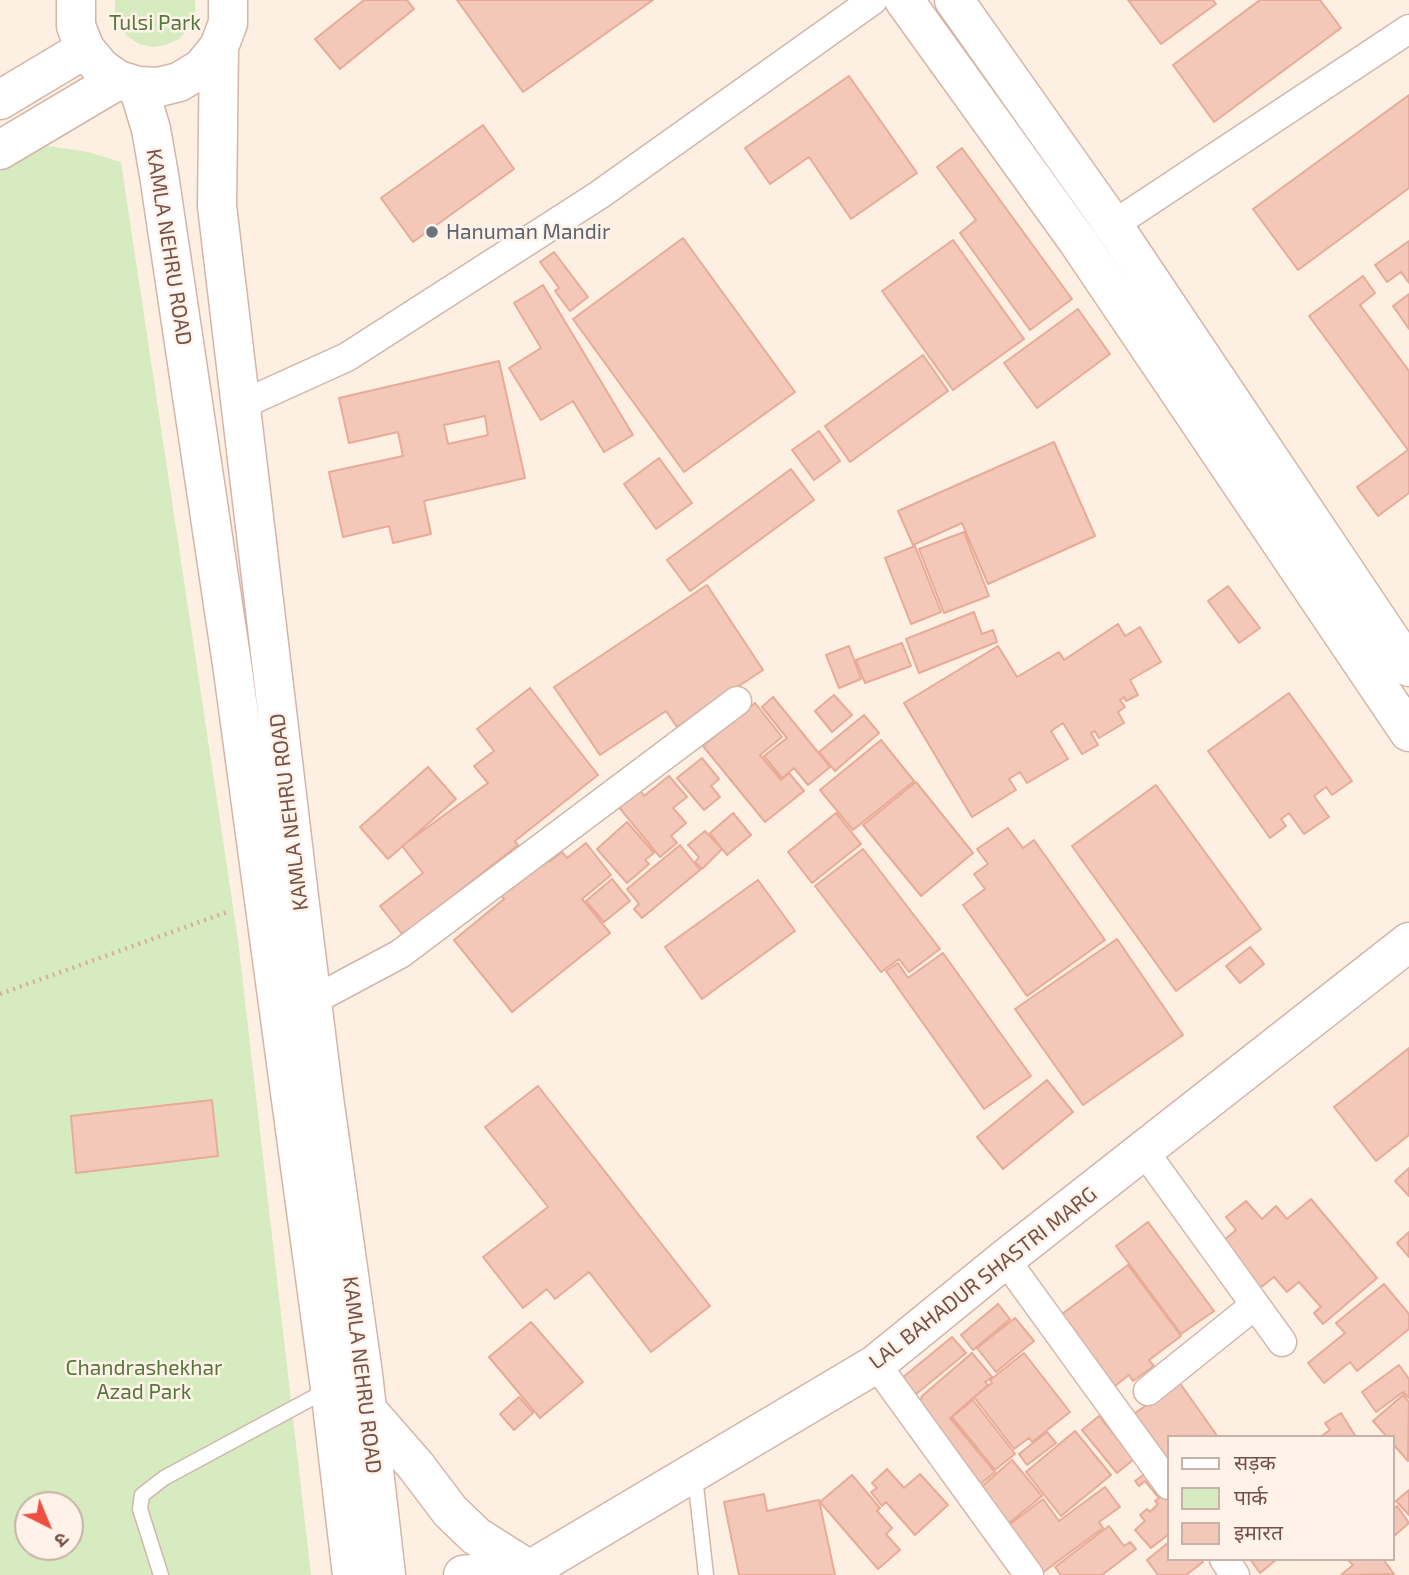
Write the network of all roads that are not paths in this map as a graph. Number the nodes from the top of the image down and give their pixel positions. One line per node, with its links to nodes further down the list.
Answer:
1 (76, 0): 8 (main road)
2 (228, 0): 7 (main road)
3 (873, 0): 13 (street)
4 (904, 0): 16 (main road)
5 (954, 0): 12 (main road)
6 (1409, 29): 12 (street)
7 (219, 47): 9 (main road); 13 (main road, KAMLA NEHRU ROAD)
8 (85, 49): 9 (main road); 10 (main road)
9 (128, 83): 11 (main road); 24 (main road, KAMLA NEHRU ROAD)
10 (0, 100)
11 (0, 149)
12 (1113, 225): 14 (main road)
13 (241, 405): 18 (main road, KAMLA NEHRU ROAD)
14 (1409, 667)
15 (737, 701): 18 (street)
16 (1409, 732)
17 (1409, 942): 19 (main road, LAL BAHADUR SHASTRI MARG)
18 (312, 1001): 26 (main road, KAMLA NEHRU ROAD)
19 (1144, 1151): 20 (main road, LAL BAHADUR SHASTRI MARG); 21 (street)
20 (1005, 1259): 23 (main road, LAL BAHADUR SHASTRI MARG); 28 (street)
21 (1255, 1305): 22 (street); 25 (street)
22 (1282, 1342)
23 (876, 1364): 27 (main road, LAL BAHADUR SHASTRI MARG); 35 (street)
24 (330, 1388): 30 (lane); 31 (main road, KAMLA NEHRU ROAD)
25 (1148, 1391)
26 (367, 1410): 29 (main road); 32 (main road, KAMLA NEHRU ROAD)
27 (694, 1472): 29 (main road, LAL BAHADUR SHASTRI MARG); 34 (lane)
28 (1168, 1484)
29 (525, 1573): 33 (main road)
30 (161, 1575)
31 (352, 1575)
32 (386, 1575)
33 (463, 1575)
34 (706, 1575)
35 (1029, 1575)

